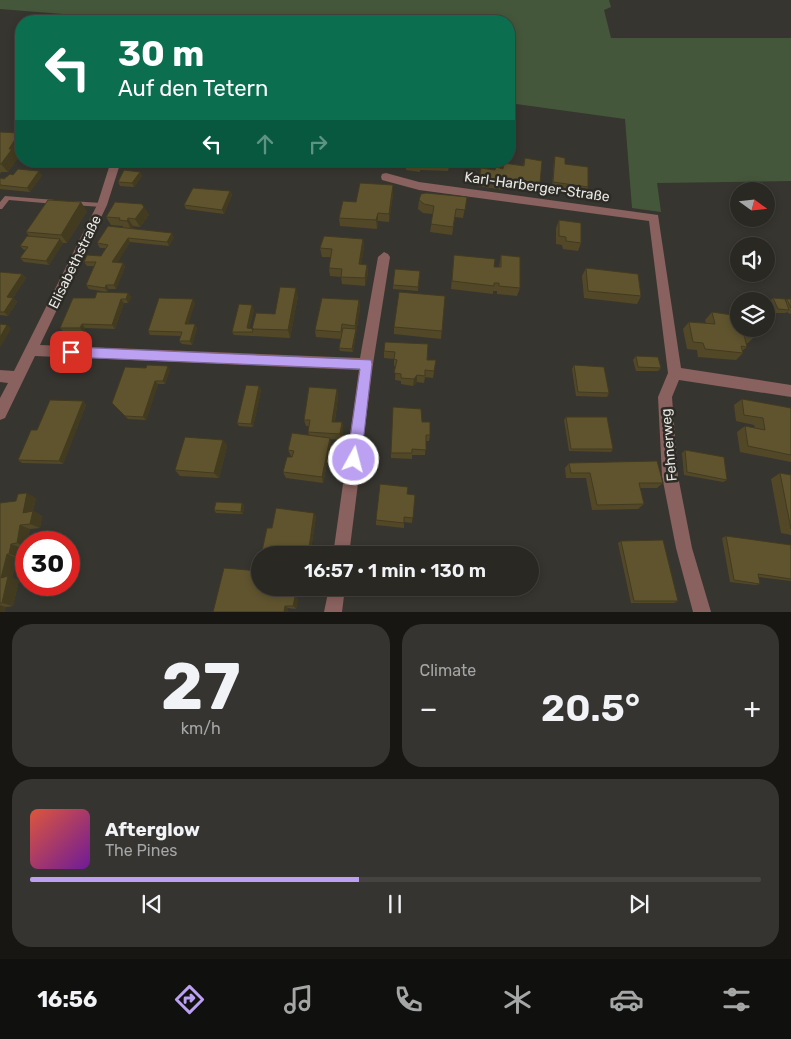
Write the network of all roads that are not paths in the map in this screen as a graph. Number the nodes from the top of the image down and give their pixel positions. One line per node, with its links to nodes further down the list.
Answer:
1 (114, 167): 3 (street, Elisabethstraße)
2 (386, 177): 8 (street, Karl-Harberger-Straße)
3 (102, 205): 4 (lane); 6 (street, Elisabethstraße)
4 (0, 207)
5 (384, 257): 7 (street)
6 (32, 350): 7 (street); 10 (street, Elisabethstraße)
7 (366, 364): 13 (street)
8 (675, 373): 11 (street); 16 (street, Fehnerweg)
9 (0, 376): 10 (street)
10 (18, 377): 12 (street, Elisabethstraße)
11 (791, 391)
12 (0, 413)
13 (342, 546)
14 (336, 596): 15 (street)
15 (333, 612)
16 (702, 612)

